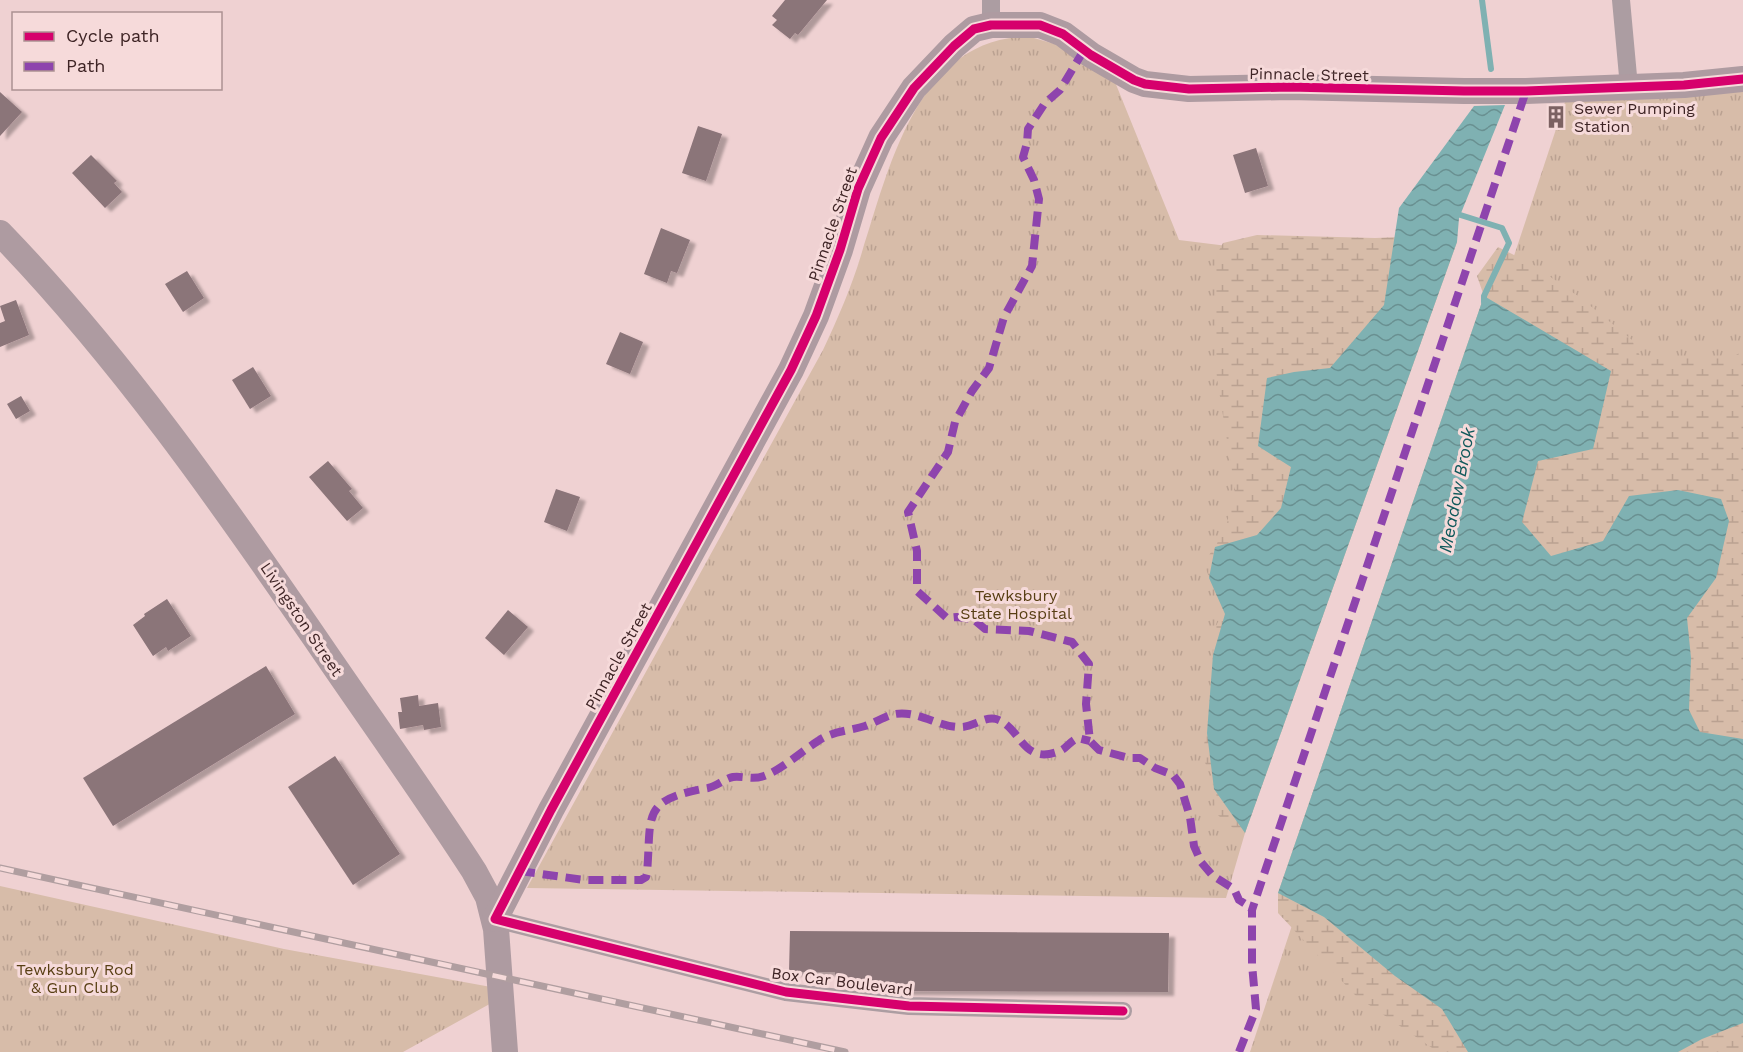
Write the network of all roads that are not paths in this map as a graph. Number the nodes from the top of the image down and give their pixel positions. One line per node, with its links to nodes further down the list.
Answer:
1 (1621, 0): 4 (street)
2 (991, 12): 4 (street, Pinnacle Street); 6 (street, Pinnacle Street)
3 (1743, 79): 4 (street, Pinnacle Street)
4 (1629, 87)
5 (0, 233): 6 (street, Livingston Street)
6 (495, 919): 7 (street, Box Car Boulevard); 8 (street, Livingston Street)
7 (1123, 1011)
8 (505, 1052)

